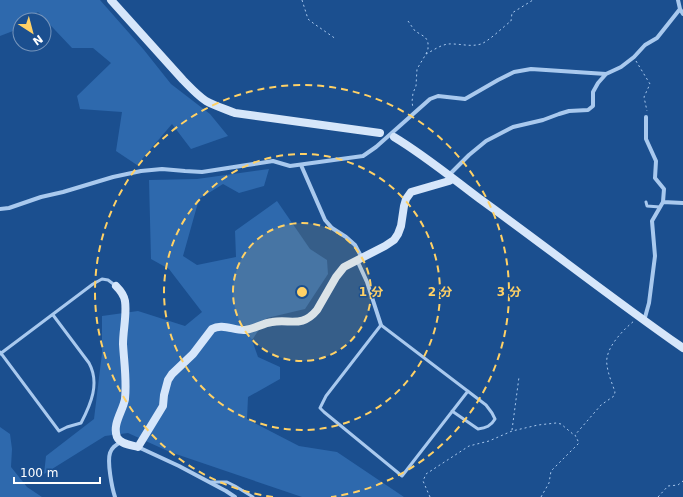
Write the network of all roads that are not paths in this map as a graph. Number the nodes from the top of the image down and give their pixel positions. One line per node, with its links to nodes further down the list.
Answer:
1 (111, 0): 7 (street)
2 (678, 0): 3 (street)
3 (680, 9): 4 (street); 5 (street)
4 (683, 14)
5 (606, 74): 9 (street); 10 (street)
6 (646, 117): 12 (street)
7 (380, 133)
8 (394, 137): 10 (street)
9 (301, 165): 15 (street); 16 (street)
10 (451, 177): 16 (street); 19 (street)
11 (646, 202): 14 (lane)
12 (663, 202): 13 (street); 14 (street)
13 (683, 203)
14 (660, 207): 19 (street)
15 (0, 208)
16 (360, 259): 20 (street); 26 (street)
17 (116, 286): 18 (lane); 25 (street)
18 (53, 315): 22 (lane); 22 (lane)
19 (642, 319): 21 (street)
20 (381, 325): 23 (lane); 24 (lane)
21 (683, 348)
22 (0, 353)
23 (468, 391): 24 (lane); 24 (lane)
24 (452, 411)
25 (121, 442): 26 (street); 28 (street)
26 (138, 447): 27 (street)
27 (209, 482): 29 (street); 30 (lane)
28 (115, 497)
29 (235, 497)
30 (253, 497)

